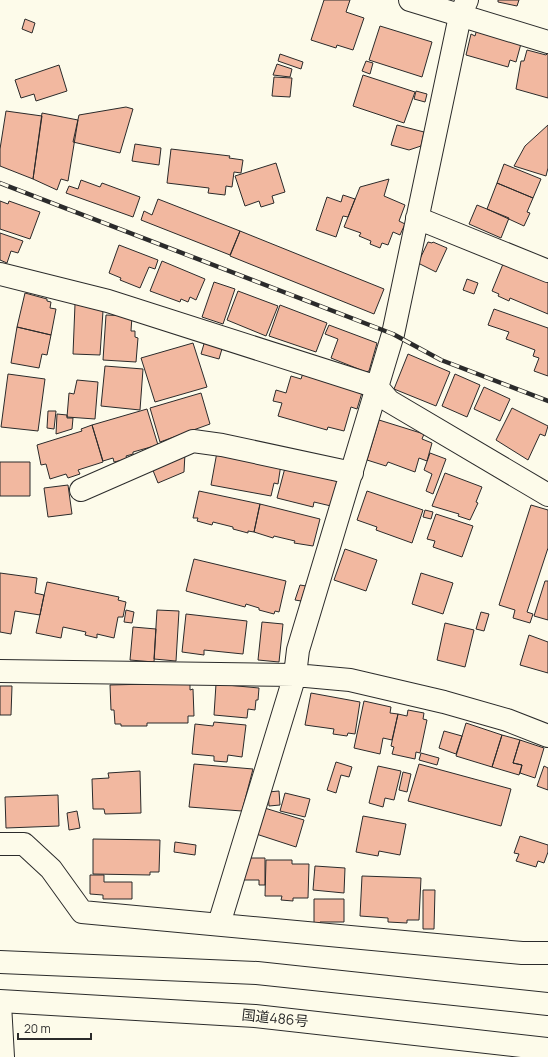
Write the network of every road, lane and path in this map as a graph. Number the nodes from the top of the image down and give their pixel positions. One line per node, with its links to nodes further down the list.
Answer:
1 (410, 0): 2 (main road)
2 (463, 8): 3 (main road); 4 (main road)
3 (548, 42)
4 (417, 218): 5 (main road); 7 (main road)
5 (548, 270)
6 (0, 274): 7 (main road)
7 (377, 387): 8 (main road); 10 (main road)
8 (352, 473): 9 (main road); 12 (main road)
9 (81, 490)
10 (548, 495)
11 (0, 671): 12 (main road)
12 (295, 675): 13 (main road); 15 (main road)
13 (548, 736)
14 (0, 844): 15 (main road)
15 (219, 924): 16 (main road)
16 (548, 953)
17 (0, 962): 19 (main road)
18 (0, 1003): 20 (main road, 国道486号); 21 (main road)
19 (548, 1004)
20 (548, 1049)
21 (3, 1057)

